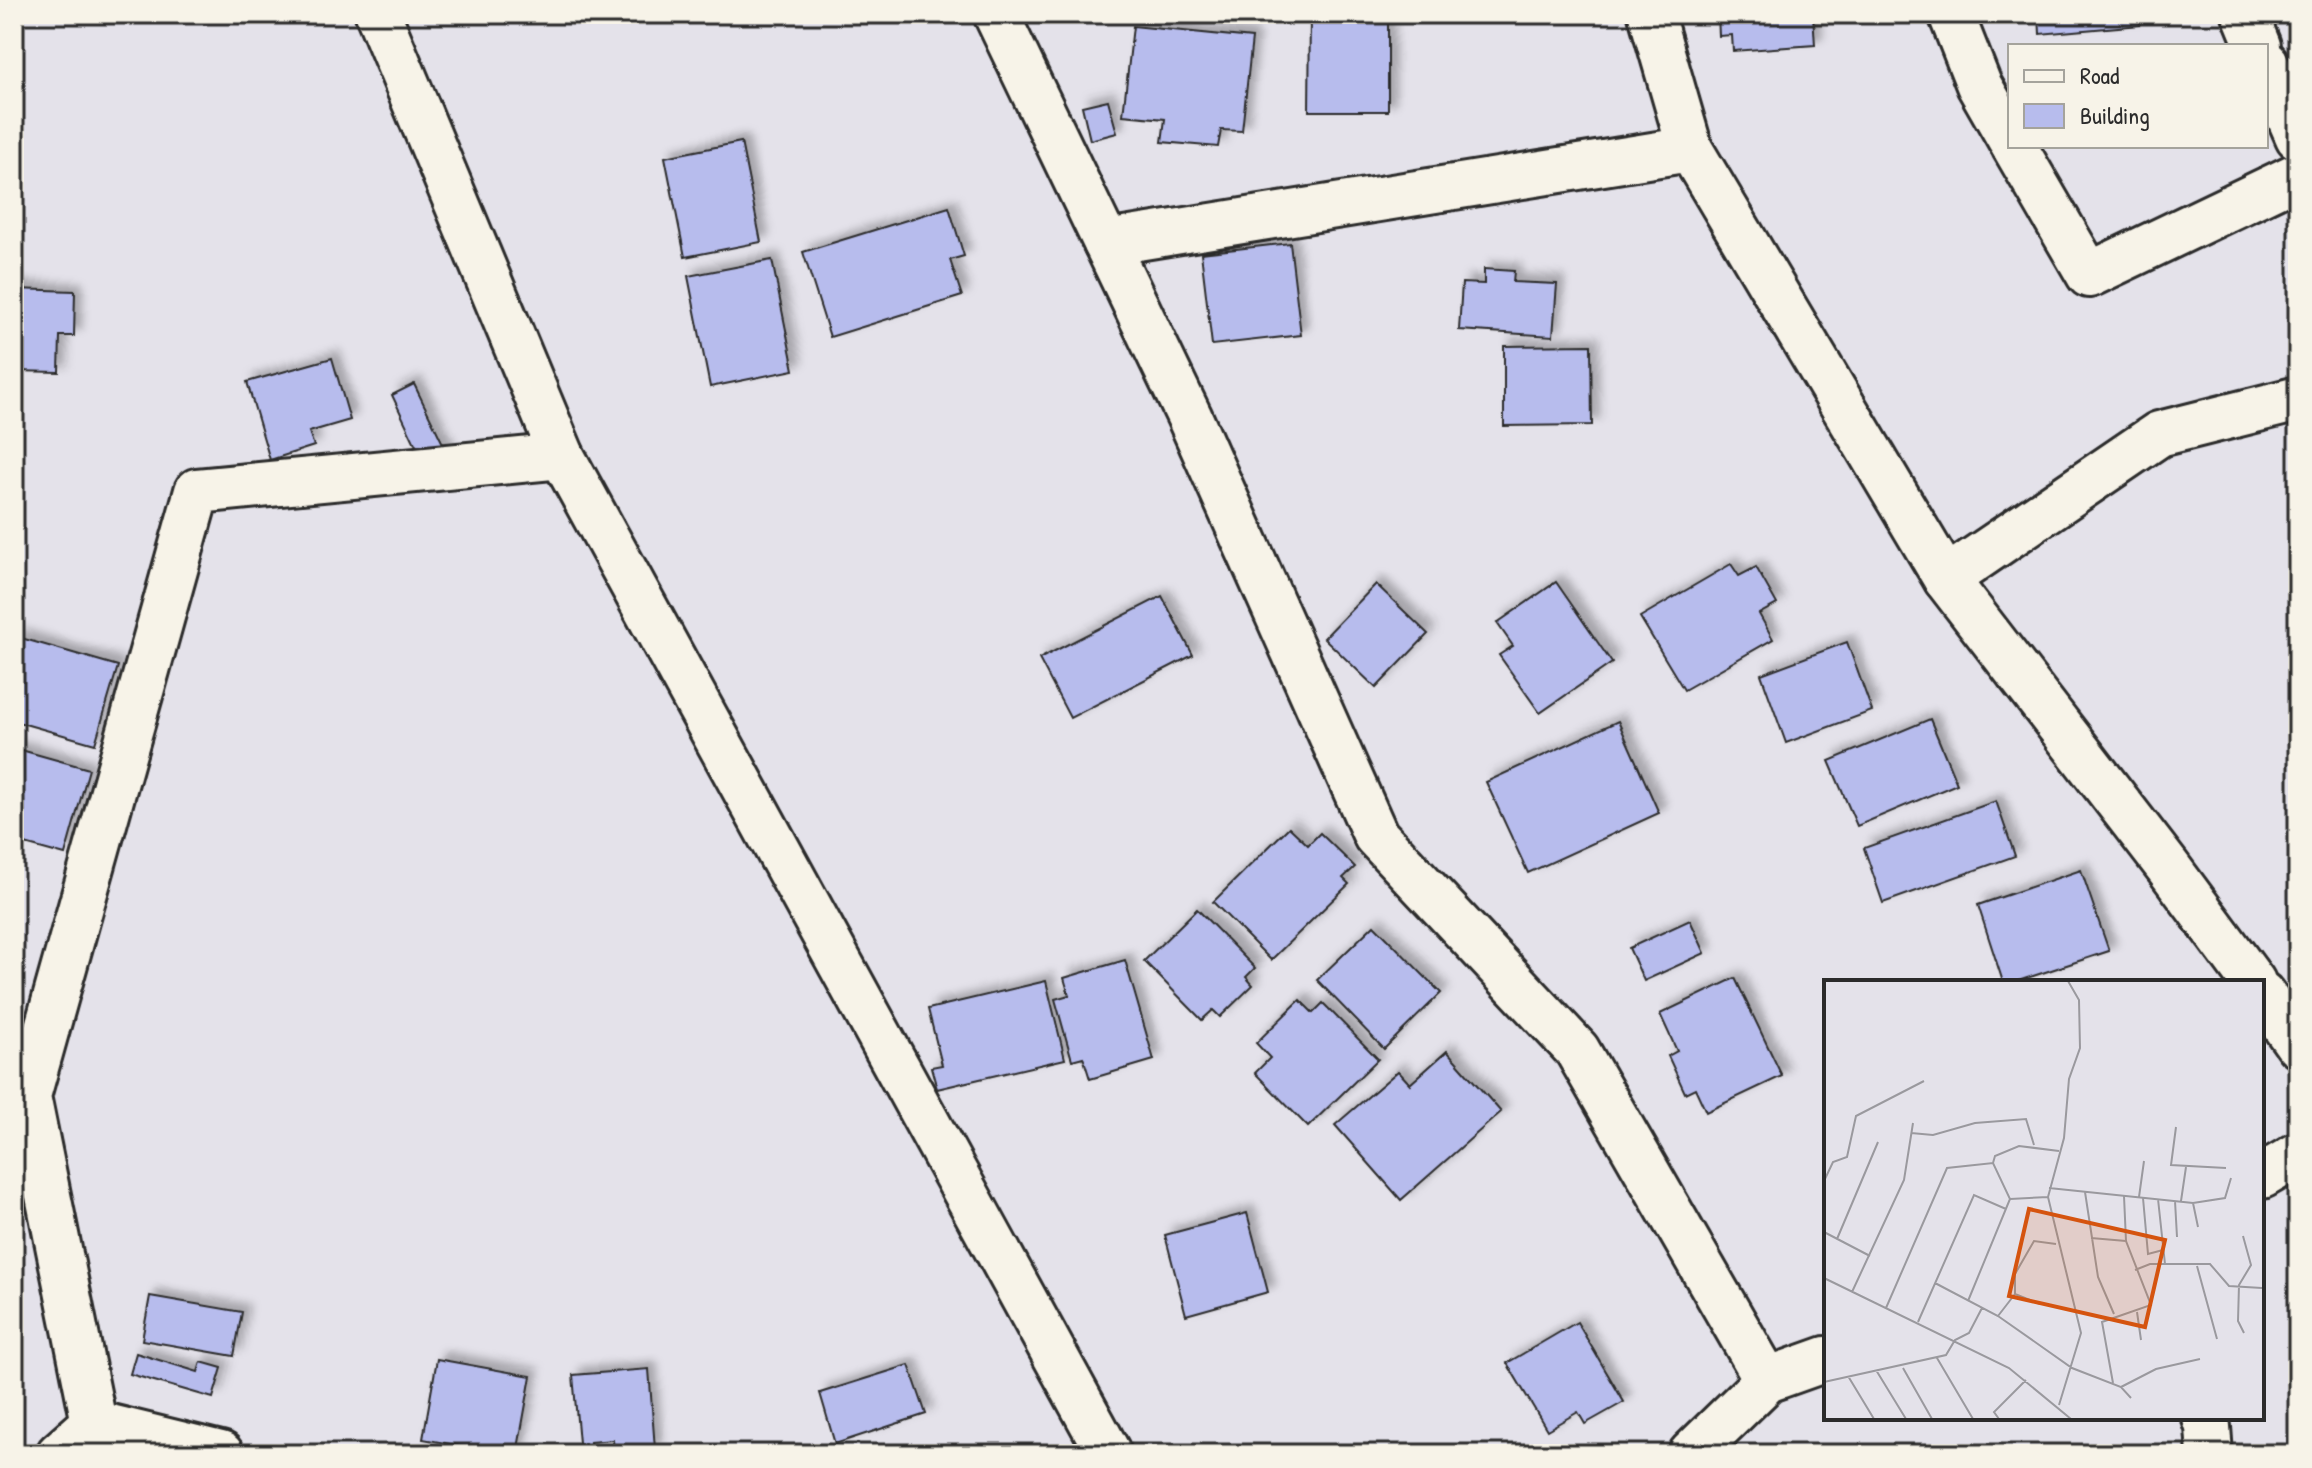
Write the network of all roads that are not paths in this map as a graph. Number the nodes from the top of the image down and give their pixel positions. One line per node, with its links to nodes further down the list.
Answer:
1 (378, 14): 15 (street)
2 (996, 14): 13 (street)
3 (1651, 14): 11 (street)
4 (1951, 14): 8 (street)
5 (2245, 14): 6 (street)
6 (2257, 44)
7 (2268, 68): 9 (street)
8 (2008, 136)
9 (2298, 137)
10 (2015, 148): 12 (street)
11 (1690, 149): 13 (street); 16 (street)
12 (2298, 175)
13 (1106, 243): 23 (street)
14 (2298, 399): 16 (street)
15 (562, 456): 25 (street); 28 (street)
16 (1946, 579): 17 (street)
17 (2252, 980)
18 (2264, 997): 19 (street)
19 (2298, 1045)
20 (2298, 1155): 21 (street)
21 (2264, 1175)
22 (1824, 1360): 23 (street)
23 (1767, 1380): 29 (street)
24 (2206, 1420): 30 (street)
25 (94, 1423): 26 (street); 27 (street)
26 (59, 1454)
27 (221, 1454)
28 (1109, 1454)
29 (1691, 1454)
30 (2210, 1454)

